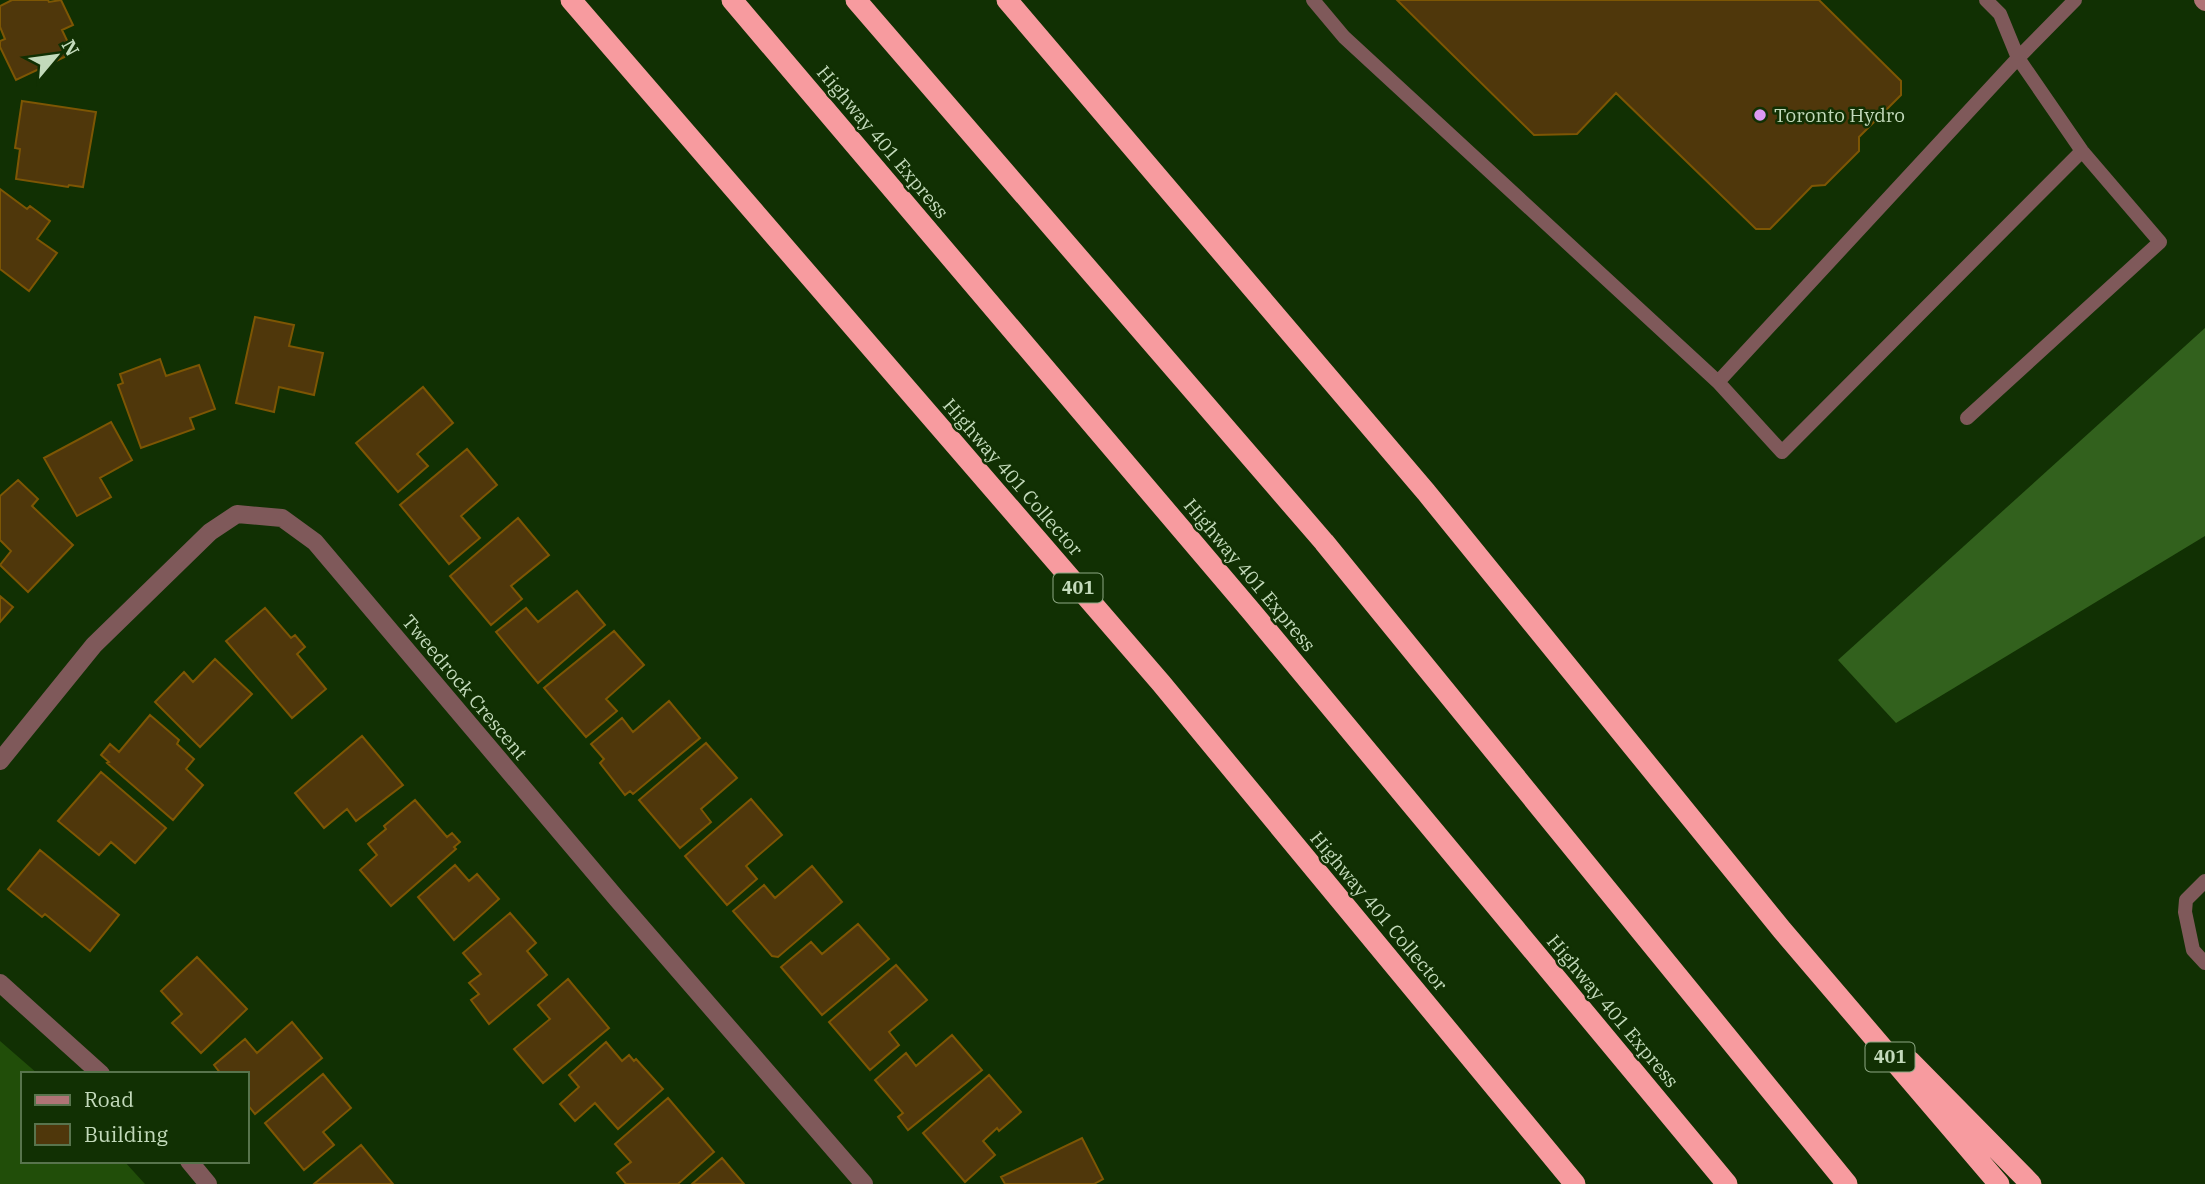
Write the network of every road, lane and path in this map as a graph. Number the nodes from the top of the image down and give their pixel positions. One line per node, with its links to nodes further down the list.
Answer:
1 (571, 0): 21 (highway, Highway 401 Collector / 401)
2 (732, 0): 22 (highway, Highway 401 Express)
3 (856, 0): 23 (highway)
4 (1007, 0): 14 (highway, 401)
5 (1313, 0): 10 (lane)
6 (1986, 0): 8 (lane)
7 (2075, 0): 8 (lane)
8 (2018, 58): 9 (lane); 10 (lane)
9 (2082, 151): 10 (lane); 11 (lane)
10 (1718, 382)
11 (1967, 418)
12 (0, 761): 20 (street, Tweedrock Crescent)
13 (2205, 881): 15 (lane)
14 (1782, 930): 24 (highway, 401); 25 (highway)
15 (2205, 963)
16 (0, 983): 17 (street)
17 (99, 1072)
18 (191, 1163): 19 (street)
19 (208, 1184)
20 (864, 1184)
21 (1575, 1184)
22 (1727, 1184)
23 (1847, 1184)
24 (1998, 1184)
25 (2031, 1184)

